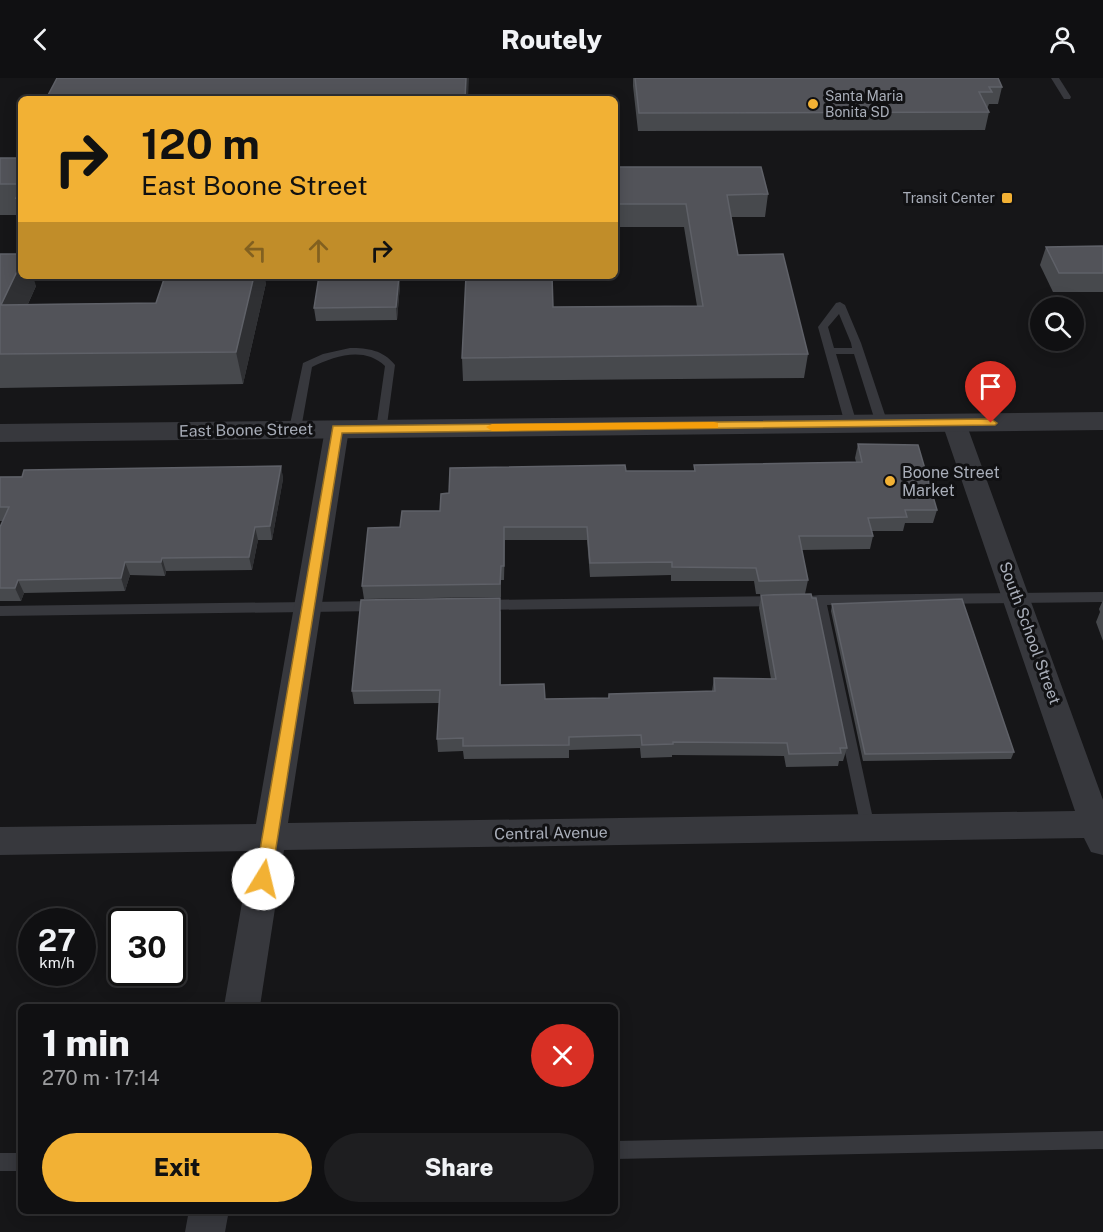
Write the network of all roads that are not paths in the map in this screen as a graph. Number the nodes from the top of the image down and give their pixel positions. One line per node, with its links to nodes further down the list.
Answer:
1 (1056, 78): 2 (lane)
2 (1067, 97)
3 (830, 351): 4 (lane); 4 (lane); 7 (lane)
4 (858, 351): 8 (lane)
5 (1103, 421): 6 (street, East Boone Street)
6 (954, 423): 8 (street, East Boone Street); 14 (street, South School Street)
7 (851, 424): 8 (street, East Boone Street); 11 (street, East Boone Street)
8 (882, 424)
9 (295, 429): 10 (street, East Boone Street); 11 (lane); 12 (street, East Boone Street)
10 (337, 429): 11 (street, East Boone Street); 18 (street)
11 (382, 429)
12 (0, 433)
13 (1103, 597): 14 (lane)
14 (1018, 598): 15 (lane); 21 (street, South School Street)
15 (819, 600): 16 (lane); 20 (lane)
16 (467, 605)
17 (396, 606): 18 (lane)
18 (308, 607): 19 (lane); 22 (street)
19 (0, 611)
20 (867, 828): 21 (street, Central Avenue); 22 (street, Central Avenue)
21 (1101, 831)
22 (270, 837): 23 (street, Central Avenue); 24 (street)
23 (0, 841)
24 (242, 1004)
25 (1103, 1140): 26 (lane)
26 (618, 1150)
27 (0, 1162): 28 (lane)
28 (18, 1162)
29 (208, 1214): 30 (street)
30 (205, 1232)

